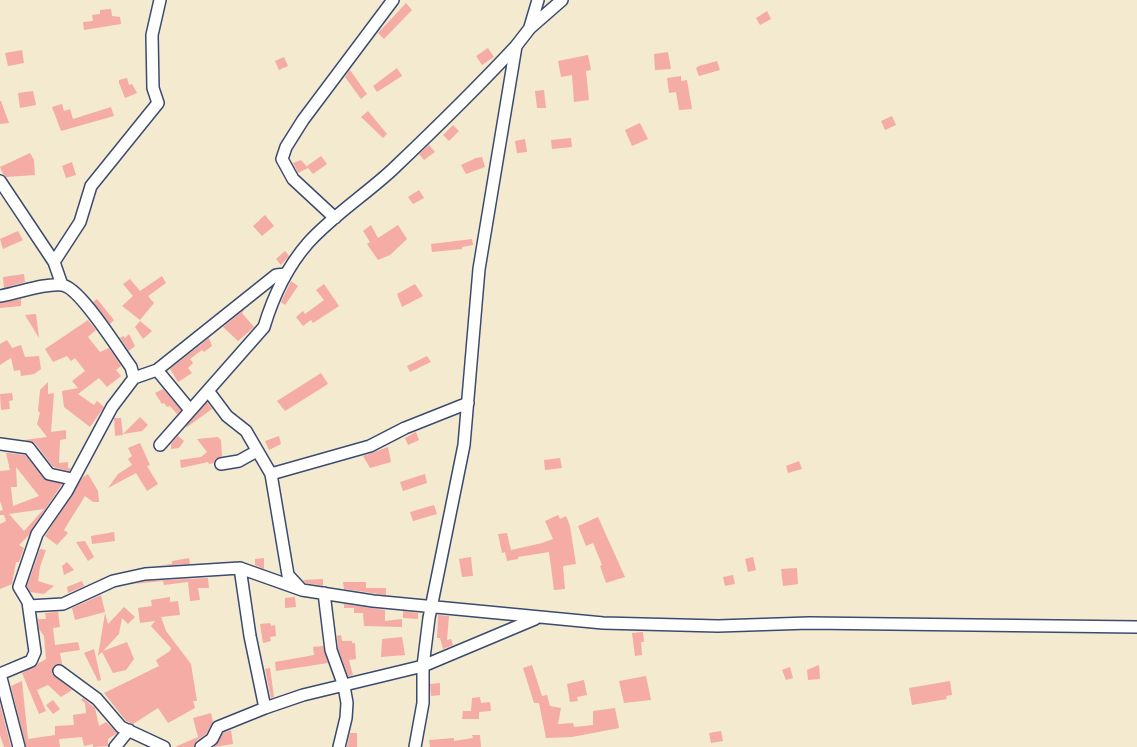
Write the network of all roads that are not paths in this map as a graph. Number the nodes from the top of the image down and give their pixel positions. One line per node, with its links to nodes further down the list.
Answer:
1 (160, 0): 9 (street)
2 (393, 0): 8 (street)
3 (538, 0): 5 (street)
4 (562, 0): 5 (street)
5 (530, 28): 6 (street)
6 (516, 46): 8 (street); 16 (street)
7 (0, 181): 9 (street)
8 (336, 218): 10 (street)
9 (54, 262): 11 (street)
10 (286, 274): 13 (street); 15 (street)
11 (62, 285): 12 (street); 14 (street)
12 (0, 296)
13 (157, 370): 14 (street); 17 (street)
14 (134, 378): 23 (street)
15 (209, 392): 17 (street); 20 (street)
16 (468, 403): 22 (street); 28 (street)
17 (190, 410): 19 (street)
18 (0, 444): 23 (street)
19 (160, 445)
20 (257, 451): 21 (street); 22 (street)
21 (221, 464)
22 (272, 474): 25 (street)
23 (72, 480): 27 (street)
24 (240, 568): 25 (street); 27 (street); 35 (street)
25 (302, 590): 26 (street)
26 (324, 593): 28 (street); 34 (street)
27 (29, 606): 33 (street)
28 (433, 606): 29 (street); 31 (street)
29 (536, 618): 30 (street); 31 (street)
30 (1137, 627)
31 (423, 666): 34 (street); 42 (street)
32 (59, 671): 36 (street)
33 (0, 674): 37 (street)
34 (344, 686): 35 (street); 41 (street)
35 (265, 708): 40 (street)
36 (129, 730): 38 (street); 39 (street)
37 (19, 747)
38 (115, 747)
39 (164, 747)
40 (201, 747)
41 (338, 747)
42 (415, 747)

